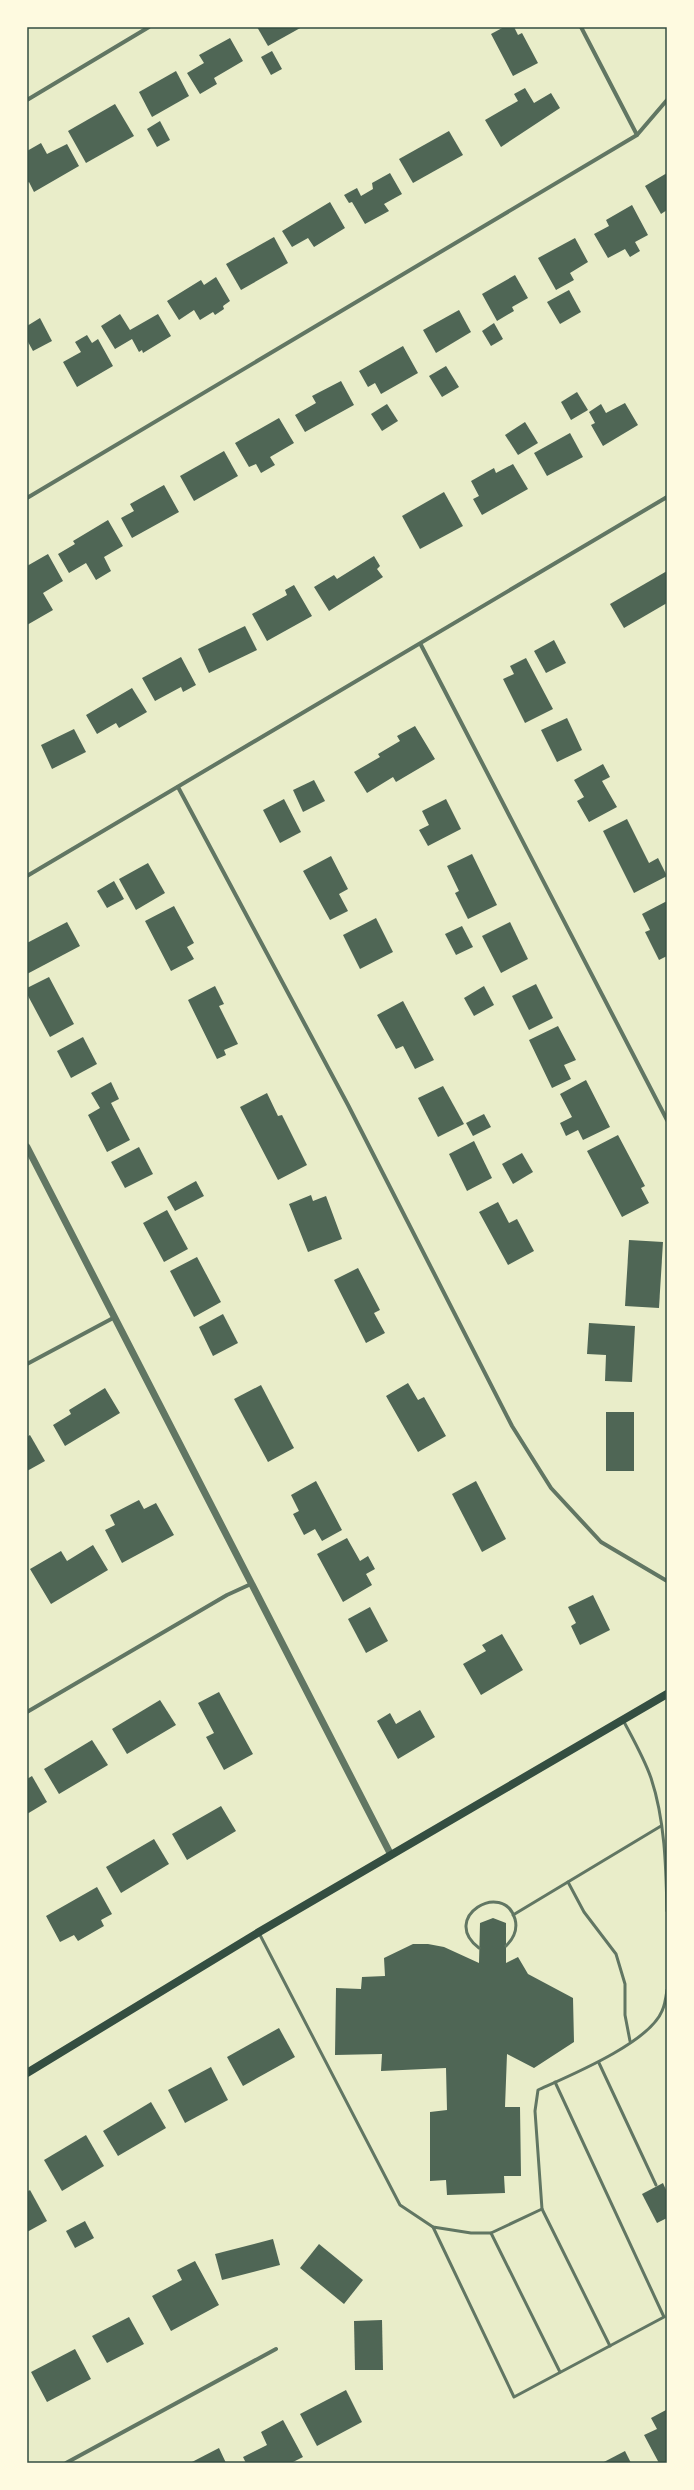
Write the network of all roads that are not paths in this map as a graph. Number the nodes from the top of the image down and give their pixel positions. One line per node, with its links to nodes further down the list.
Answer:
1 (149, 27): 3 (street)
2 (581, 27): 5 (street)
3 (27, 100)
4 (667, 100): 5 (street)
5 (637, 135): 7 (street)
6 (667, 497): 8 (street)
7 (27, 498)
8 (421, 645): 9 (street); 11 (street)
9 (178, 787): 10 (street); 15 (street)
10 (27, 876)
11 (667, 1120)
12 (27, 1147): 13 (street)
13 (115, 1316): 14 (street); 16 (street)
14 (27, 1364)
15 (667, 1581)
16 (251, 1584): 18 (street); 21 (street)
17 (667, 1694): 19 (main road)
18 (27, 1712)
19 (623, 1719): 20 (lane); 21 (main road)
20 (660, 1826): 22 (lane); 23 (lane)
21 (391, 1855): 25 (main road)
22 (568, 1882): 24 (lane); 29 (lane)
23 (667, 1911)
24 (513, 1915): 26 (lane); 27 (lane)
25 (259, 1932): 31 (main road); 35 (lane)
26 (506, 1946)
27 (480, 1948)
28 (667, 1990): 29 (lane)
29 (630, 2041): 30 (lane)
30 (599, 2063): 32 (lane); 33 (lane)
31 (27, 2073)
32 (555, 2082): 34 (lane); 37 (lane)
33 (656, 2185)
34 (542, 2209): 36 (lane); 37 (lane)
35 (433, 2227): 36 (lane); 39 (lane)
36 (491, 2233): 39 (lane)
37 (610, 2346): 39 (lane)
38 (276, 2349): 40 (street)
39 (560, 2372)
40 (66, 2463)

